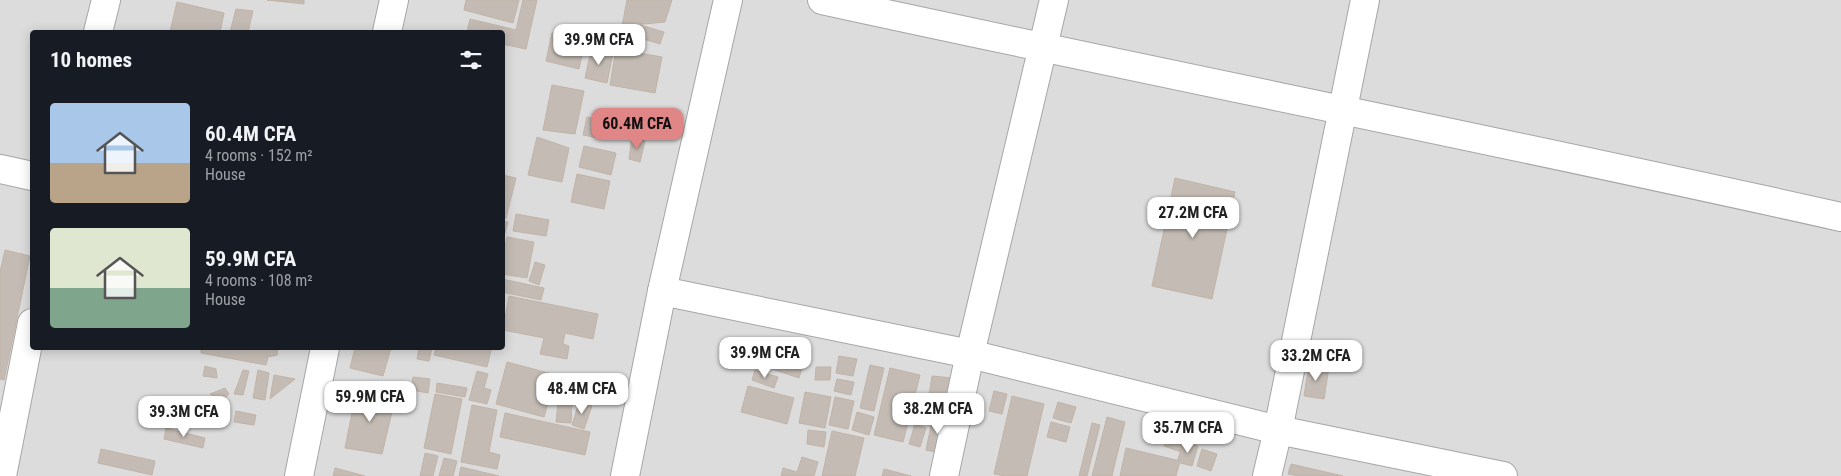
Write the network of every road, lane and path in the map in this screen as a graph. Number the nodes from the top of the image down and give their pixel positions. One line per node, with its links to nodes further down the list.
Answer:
1 (106, 0): 7 (street)
2 (394, 0): 8 (street)
3 (728, 0): 14 (street)
4 (822, 0): 9 (street)
5 (1054, 0): 9 (street)
6 (1366, 0): 10 (street)
7 (98, 30)
8 (387, 30)
9 (1043, 48): 10 (street); 17 (street)
10 (1342, 109): 13 (street); 18 (street)
11 (0, 169): 12 (street)
12 (30, 176)
13 (1841, 217)
14 (662, 291): 17 (street); 21 (street)
15 (30, 333): 19 (street)
16 (325, 350): 20 (street)
17 (970, 354): 18 (street); 22 (street)
18 (1278, 430): 23 (street); 24 (street)
19 (2, 467)
20 (299, 476)
21 (625, 476)
22 (944, 476)
23 (1267, 476)
24 (1503, 476)

